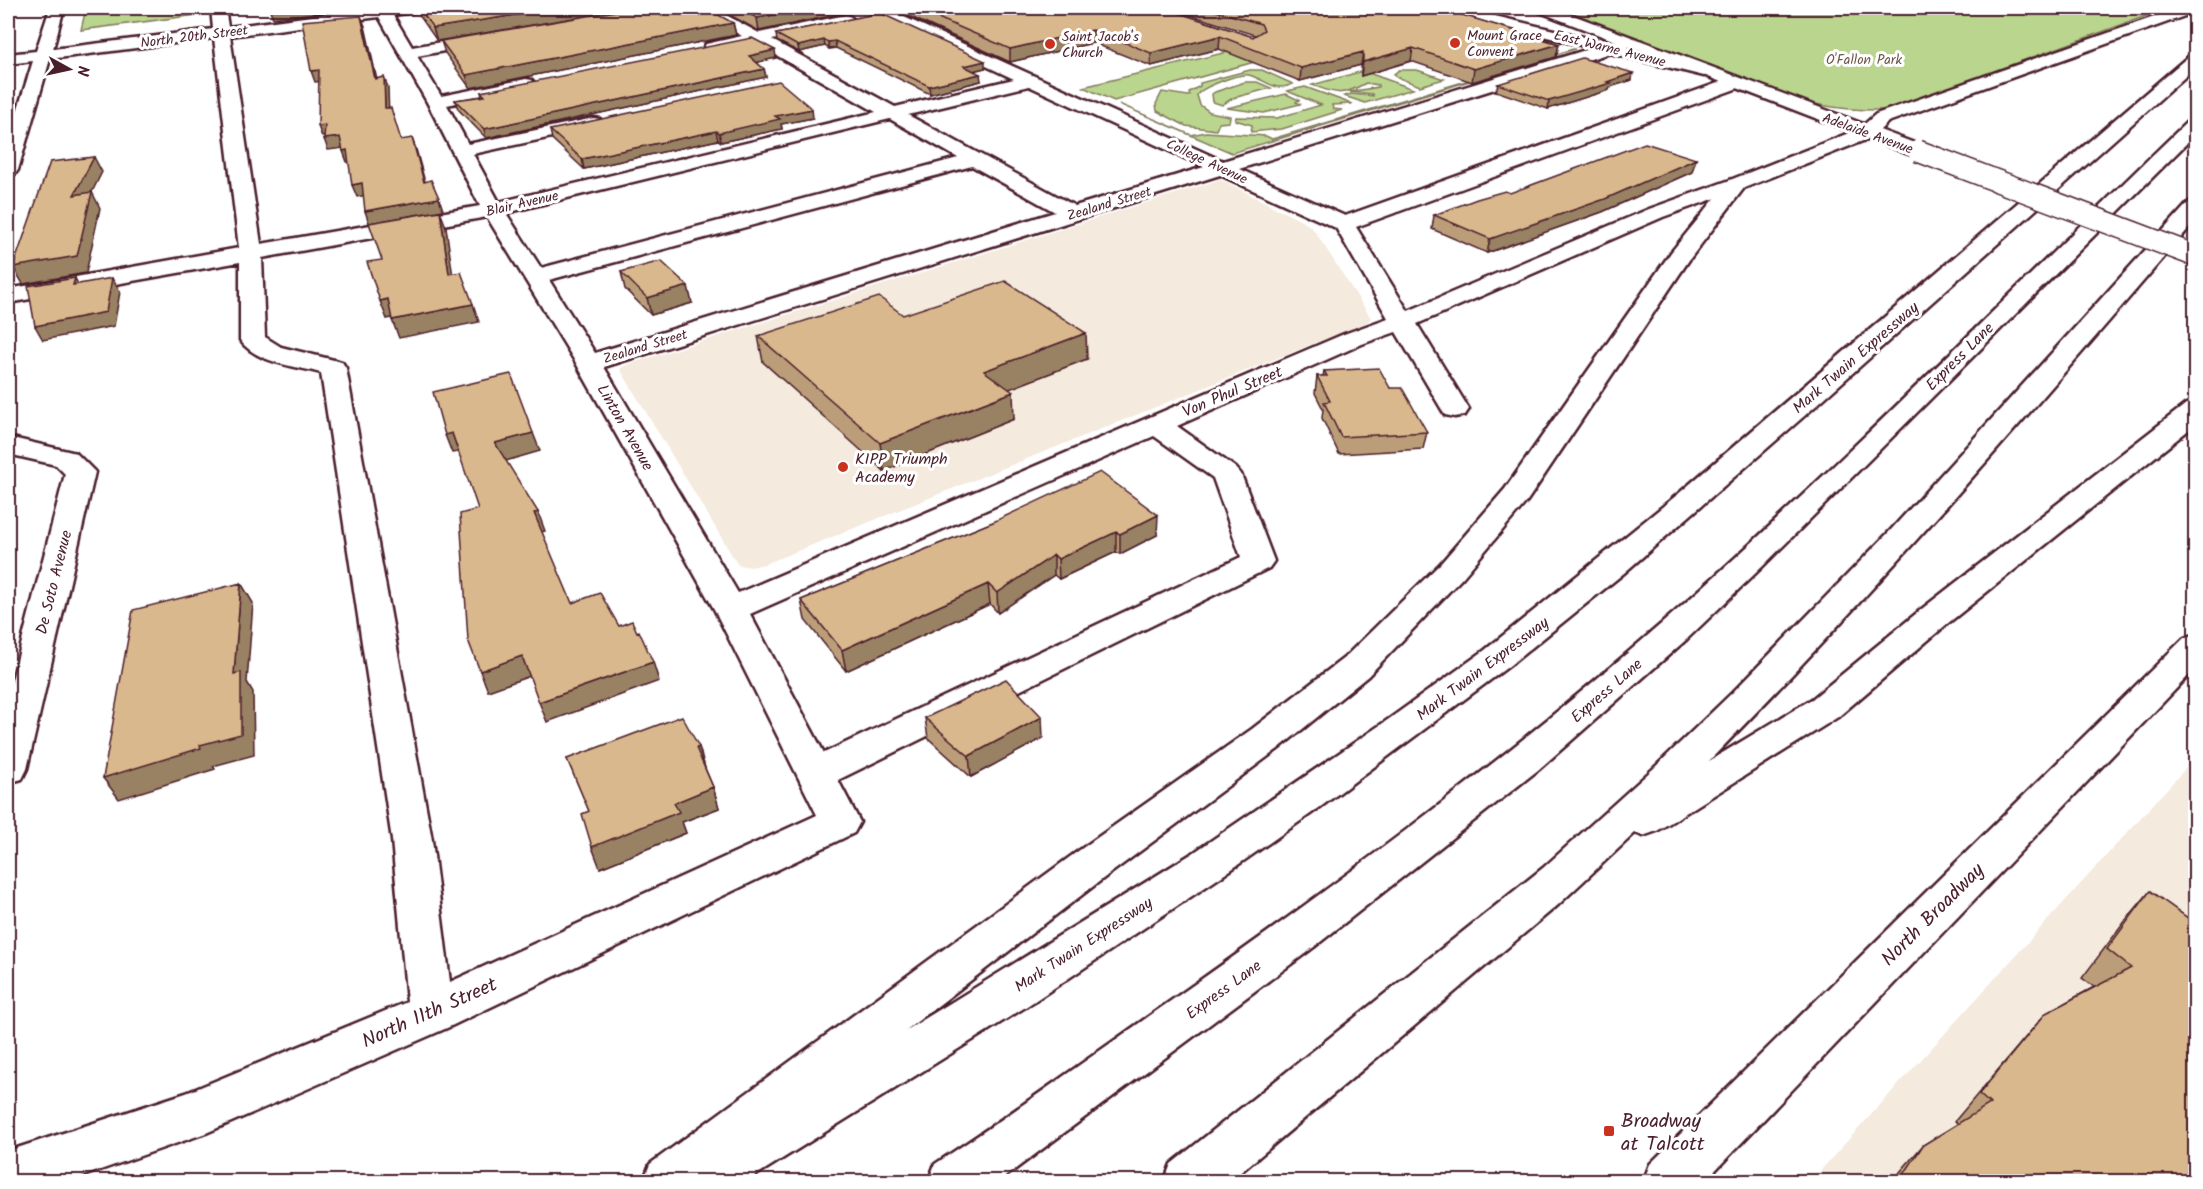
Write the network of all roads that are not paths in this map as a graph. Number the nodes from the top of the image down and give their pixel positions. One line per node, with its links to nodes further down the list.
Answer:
1 (57, 8): 17 (main road)
2 (417, 8): 8 (main road, North 20th Street)
3 (703, 8): 12 (main road)
4 (910, 8): 9 (main road)
5 (1445, 8): 14 (main road, East Warne Avenue)
6 (1542, 8): 13 (main road, Adelaide Avenue)
7 (2193, 8): 30 (main road, Von Phul Street)
8 (382, 10): 10 (main road, North 20th Street); 16 (main road, Linton Avenue)
9 (879, 10): 12 (main road); 23 (main road, College Avenue)
10 (220, 20): 17 (main road, North 20th Street); 40 (main road)
11 (502, 36): 16 (main road)
12 (758, 38): 15 (main road); 21 (main road)
13 (1629, 42): 14 (main road, Zealand Street); 20 (main road, Adelaide Avenue)
14 (1609, 48): 20 (main road, East Warne Avenue); 33 (main road, Zealand Street)
15 (700, 49)
16 (407, 53): 26 (main road, Linton Avenue)
17 (44, 55): 19 (main road, North 20th Street); 34 (main road)
18 (2196, 58): 59 (main road, Mark Twain Expressway)
19 (8, 59)
20 (1704, 71): 25 (main road, Adelaide Avenue)
21 (821, 73): 22 (main road); 27 (main road)
22 (798, 78)
23 (1031, 80): 27 (main road, Blair Avenue); 33 (main road, College Avenue)
24 (540, 81): 26 (main road)
25 (1735, 83): 30 (main road, Adelaide Avenue); 39 (main road)
26 (436, 102): 31 (main road, Linton Avenue)
27 (895, 113): 32 (main road); 37 (main road, Blair Avenue)
28 (613, 118): 31 (main road)
29 (2196, 123): 60 (main road, Express Lane)
30 (1866, 133): 35 (main road, Von Phul Street); 41 (main road, Adelaide Avenue, bridge)
31 (462, 151): 37 (main road, Linton Avenue)
32 (975, 159): 38 (main road); 42 (main road)
33 (1223, 168): 38 (main road, Zealand Street); 39 (main road, College Avenue)
34 (8, 170)
35 (1737, 184): 44 (main road, Von Phul Street); 58 (main road)
36 (2196, 206): 55 (main road)
37 (493, 210): 40 (main road, Blair Avenue); 42 (main road, Linton Avenue)
38 (1073, 214): 45 (main road, Zealand Street)
39 (1344, 224): 44 (main road)
40 (250, 253): 43 (main road, Blair Avenue); 56 (main road)
41 (2196, 256)
42 (535, 277): 45 (main road, Linton Avenue)
43 (8, 296)
44 (1402, 321): 46 (main road); 48 (main road, Von Phul Street)
45 (589, 363): 50 (main road, Linton Avenue)
46 (1455, 409)
47 (2196, 410): 55 (main road)
48 (1156, 424): 50 (main road, Von Phul Street); 53 (main road)
49 (8, 446): 52 (main road, De Soto Avenue)
50 (730, 609): 53 (main road, Linton Avenue)
51 (2193, 652): 62 (main road, North Broadway)
52 (8, 769)
53 (815, 774): 54 (main road, Linton Avenue)
54 (840, 822): 56 (main road, North 11th Street)
55 (1585, 856): 61 (main road)
56 (431, 1013): 57 (main road, North 11th Street)
57 (8, 1176)
58 (668, 1182)
59 (698, 1182)
60 (953, 1182)
61 (1189, 1182)
62 (1668, 1182)

